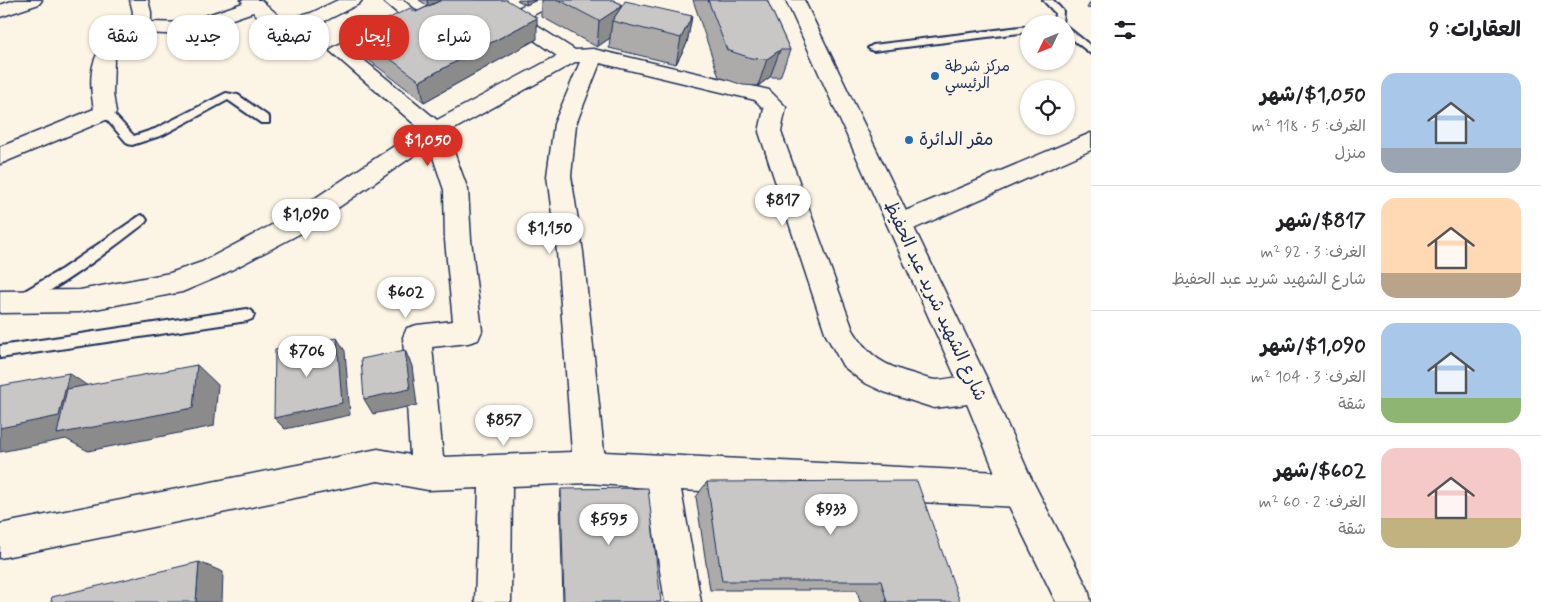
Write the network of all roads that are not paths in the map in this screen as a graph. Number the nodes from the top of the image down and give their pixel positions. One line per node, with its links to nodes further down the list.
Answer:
1 (33, 0): 10 (street)
2 (139, 0): 11 (street)
3 (353, 0): 9 (street)
4 (391, 0): 23 (street)
5 (485, 0): 13 (street)
6 (548, 0): 13 (street)
7 (795, 0): 27 (street, شارع الشهيد شريد عبد الحفيظ)
8 (1048, 0): 12 (lane)
9 (253, 3): 14 (street)
10 (0, 11)
11 (144, 15)
12 (1059, 15)
13 (513, 18): 19 (street)
14 (157, 28)
15 (1020, 30): 17 (lane)
16 (1075, 37): 18 (lane)
17 (874, 48)
18 (1091, 51)
19 (582, 56): 23 (street); 31 (street); 32 (street)
20 (104, 60): 21 (street)
21 (105, 112): 22 (lane); 25 (street)
22 (264, 120)
23 (435, 130): 28 (street); 35 (street)
24 (1091, 141): 27 (street)
25 (4, 149)
26 (141, 220): 28 (lane)
27 (900, 224): 31 (street, شارع الشهيد شريد عبد الحفيظ)
28 (9, 302)
29 (247, 316): 30 (lane)
30 (0, 352)
31 (976, 389): 36 (street, شارع الشهيد شريد عبد الحفيظ)
32 (589, 467): 33 (street); 34 (street)
33 (496, 472): 35 (street); 38 (street)
34 (661, 473): 36 (street); 39 (street)
35 (428, 474): 37 (street)
36 (1019, 490): 40 (street, شارع الشهيد شريد عبد الحفيظ)
37 (0, 541)
38 (493, 602)
39 (683, 602)
40 (1075, 602)

